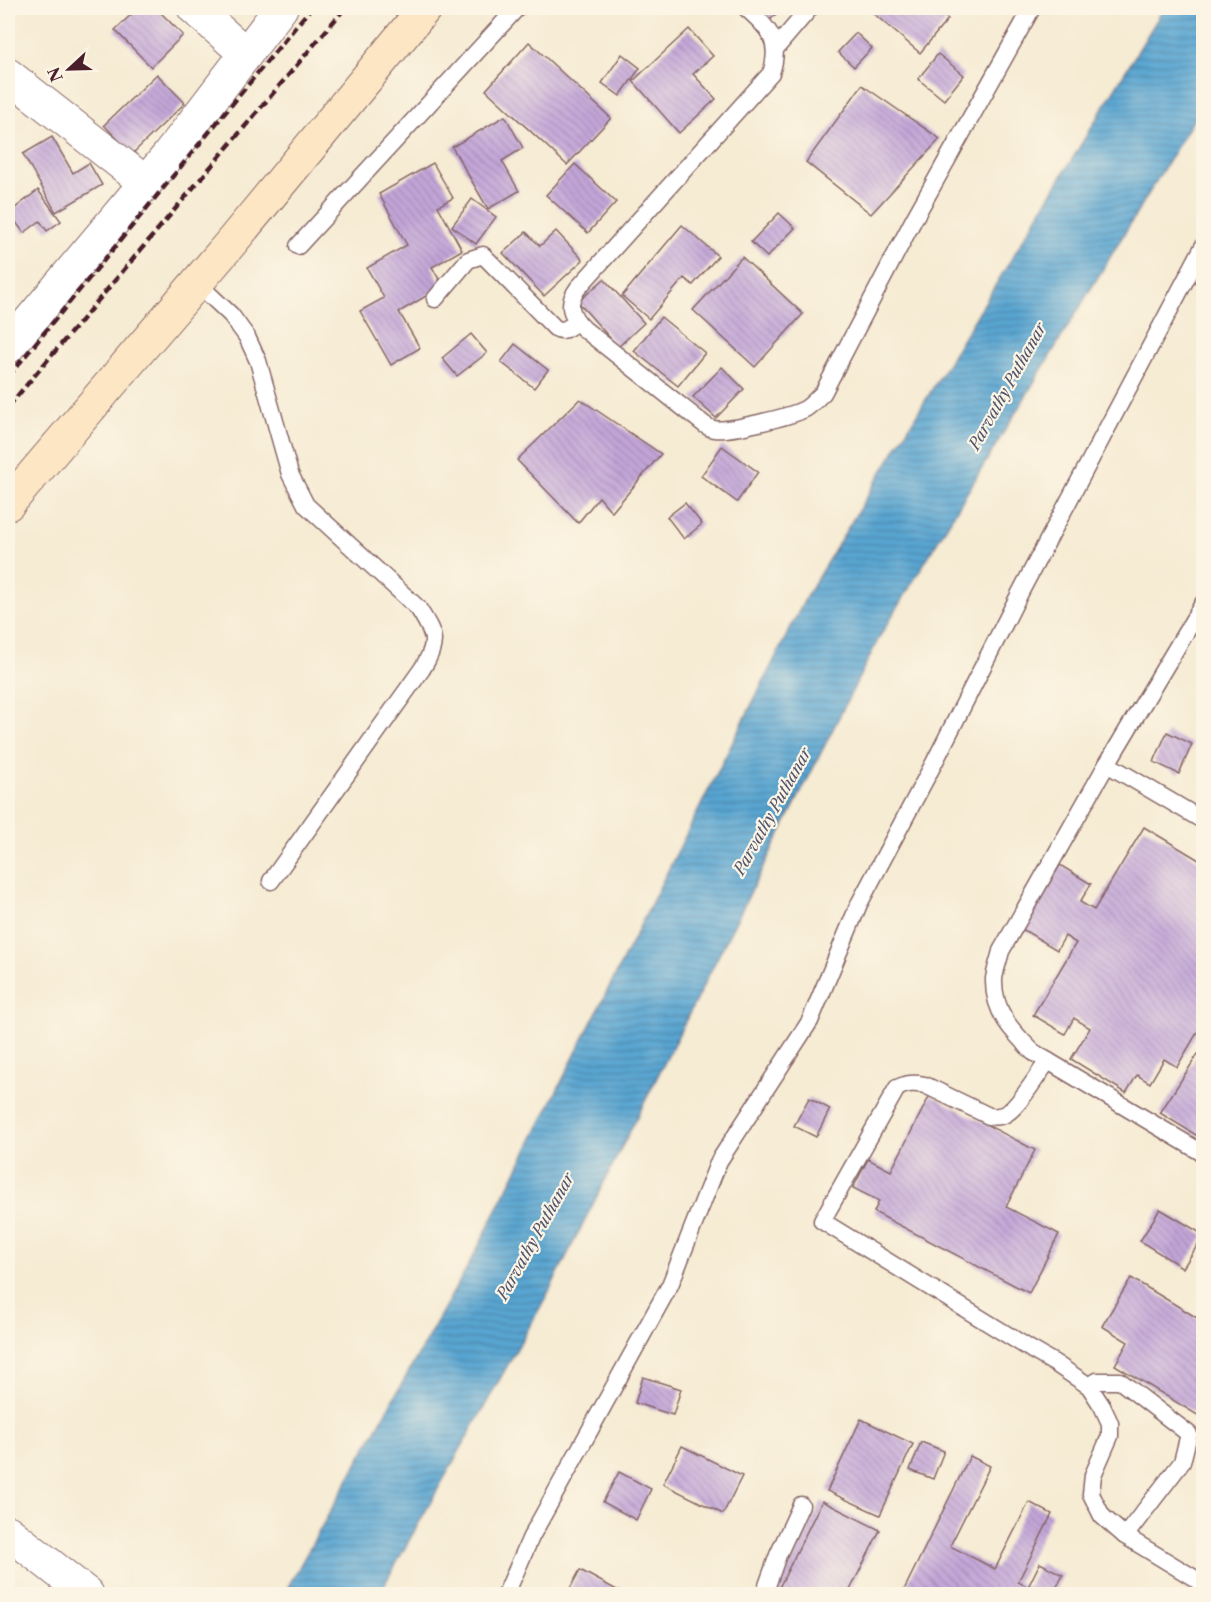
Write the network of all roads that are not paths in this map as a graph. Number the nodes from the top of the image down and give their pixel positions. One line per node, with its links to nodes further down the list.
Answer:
1 (194, 8): 9 (street)
2 (281, 8): 9 (street)
3 (425, 8): 14 (main road)
4 (517, 8): 13 (lane)
5 (746, 8): 8 (lane)
6 (810, 8): 8 (lane)
7 (1032, 8): 16 (lane)
8 (776, 48): 16 (lane)
9 (246, 54): 11 (street)
10 (8, 75): 11 (street)
11 (146, 183): 17 (street)
12 (1203, 245): 31 (lane)
13 (298, 246)
14 (197, 283): 18 (main road); 22 (lane)
15 (435, 299): 16 (lane)
16 (576, 322)
17 (8, 347)
18 (8, 504)
19 (1203, 602): 20 (lane)
20 (1107, 764): 21 (lane); 23 (lane)
21 (1203, 821)
22 (271, 881)
23 (1048, 1061): 24 (lane); 25 (lane)
24 (1203, 1154)
25 (1089, 1386): 28 (lane); 28 (lane)
26 (801, 1505): 32 (lane)
27 (8, 1532): 30 (street)
28 (1125, 1536): 29 (lane)
29 (1203, 1584)
30 (80, 1593)
31 (506, 1594)
32 (764, 1594)

